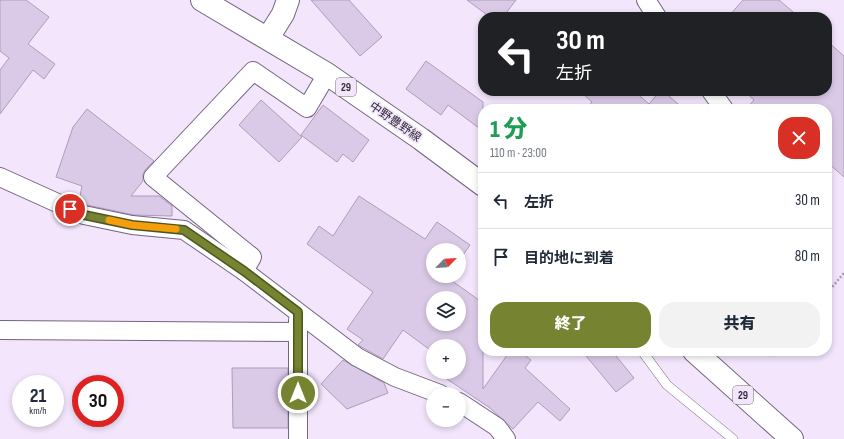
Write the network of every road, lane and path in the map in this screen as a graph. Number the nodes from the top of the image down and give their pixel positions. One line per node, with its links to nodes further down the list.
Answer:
1 (202, 0): 5 (main road, 中野豊野線 / 29)
2 (288, 0): 5 (main road)
3 (646, 0): 4 (street)
4 (654, 12)
5 (268, 38): 6 (main road, 中野豊野線 / 29)
6 (327, 74): 8 (main road, 中野豊野線 / 29); 9 (street)
7 (0, 177): 9 (street)
8 (478, 181)
9 (244, 271): 12 (street)
10 (844, 272): 11 (path)
11 (832, 287)
12 (298, 312): 14 (street); 17 (street)
13 (0, 330): 14 (street)
14 (298, 332): 19 (street)
15 (646, 356): 21 (lane)
16 (700, 356): 22 (main road, 29)
17 (426, 389)
18 (466, 407): 20 (street)
19 (298, 439)
20 (506, 439)
21 (733, 439)
22 (792, 439)

